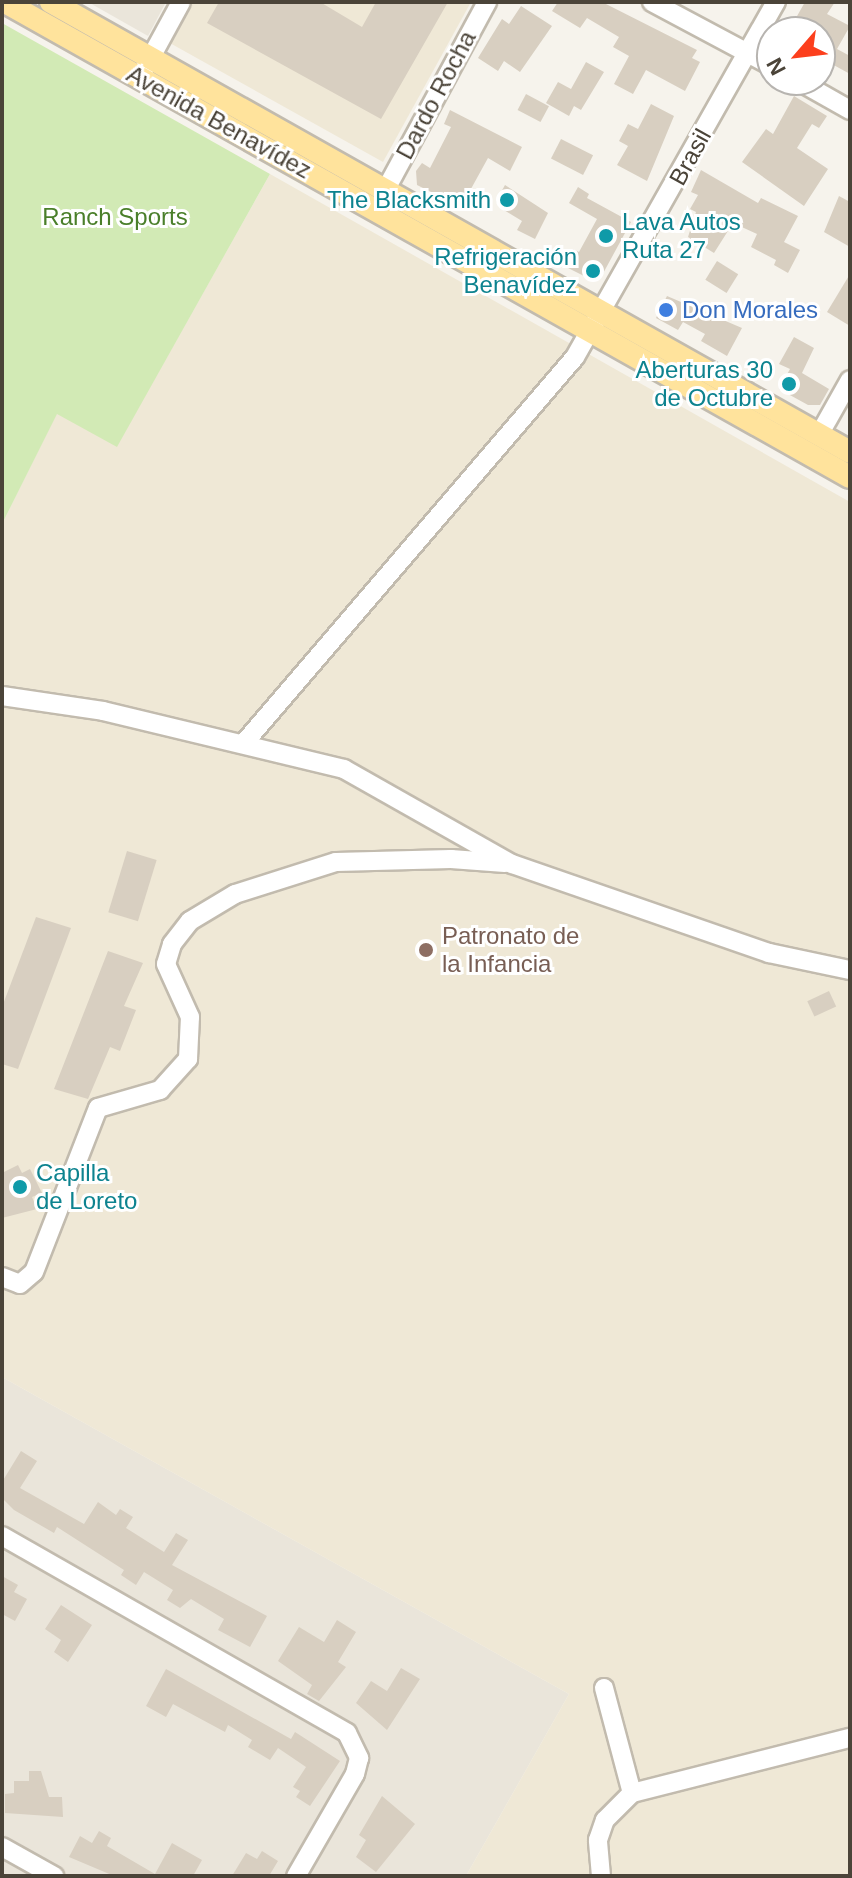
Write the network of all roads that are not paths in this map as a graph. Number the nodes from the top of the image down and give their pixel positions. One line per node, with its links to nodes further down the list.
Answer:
1 (5, 2): 10 (main road, Avenida Benavídez)
2 (51, 2): 9 (main road, Avenida Benavídez)
3 (181, 2): 9 (street)
4 (487, 2): 13 (street, Dardo Rocha)
5 (652, 2): 7 (street)
6 (776, 2): 7 (street, Brasil)
7 (748, 52): 8 (street); 14 (street, Brasil)
8 (756, 57)
9 (151, 58): 10 (street); 13 (main road, Avenida Benavídez)
10 (140, 78): 14 (main road, Avenida Benavídez)
11 (825, 96): 12 (street)
12 (850, 110)
13 (386, 189): 14 (main road, Avenida Benavídez)
14 (598, 322): 16 (main road, Avenida Benavídez); 18 (main road, Avenida Benavídez); 20 (street, Brasil)
15 (850, 380): 16 (street)
16 (819, 435): 17 (main road, Avenida Benavídez)
17 (850, 452)
18 (850, 477)
19 (2, 696): 20 (street)
20 (244, 743): 21 (street)
21 (512, 864): 22 (street); 23 (street)
22 (850, 970)
23 (2, 1277)
24 (2, 1536): 30 (street)
25 (604, 1688): 27 (street)
26 (850, 1738): 27 (street)
27 (632, 1793): 31 (street)
28 (2, 1847): 29 (street)
29 (54, 1876)
30 (296, 1876)
31 (601, 1876)

